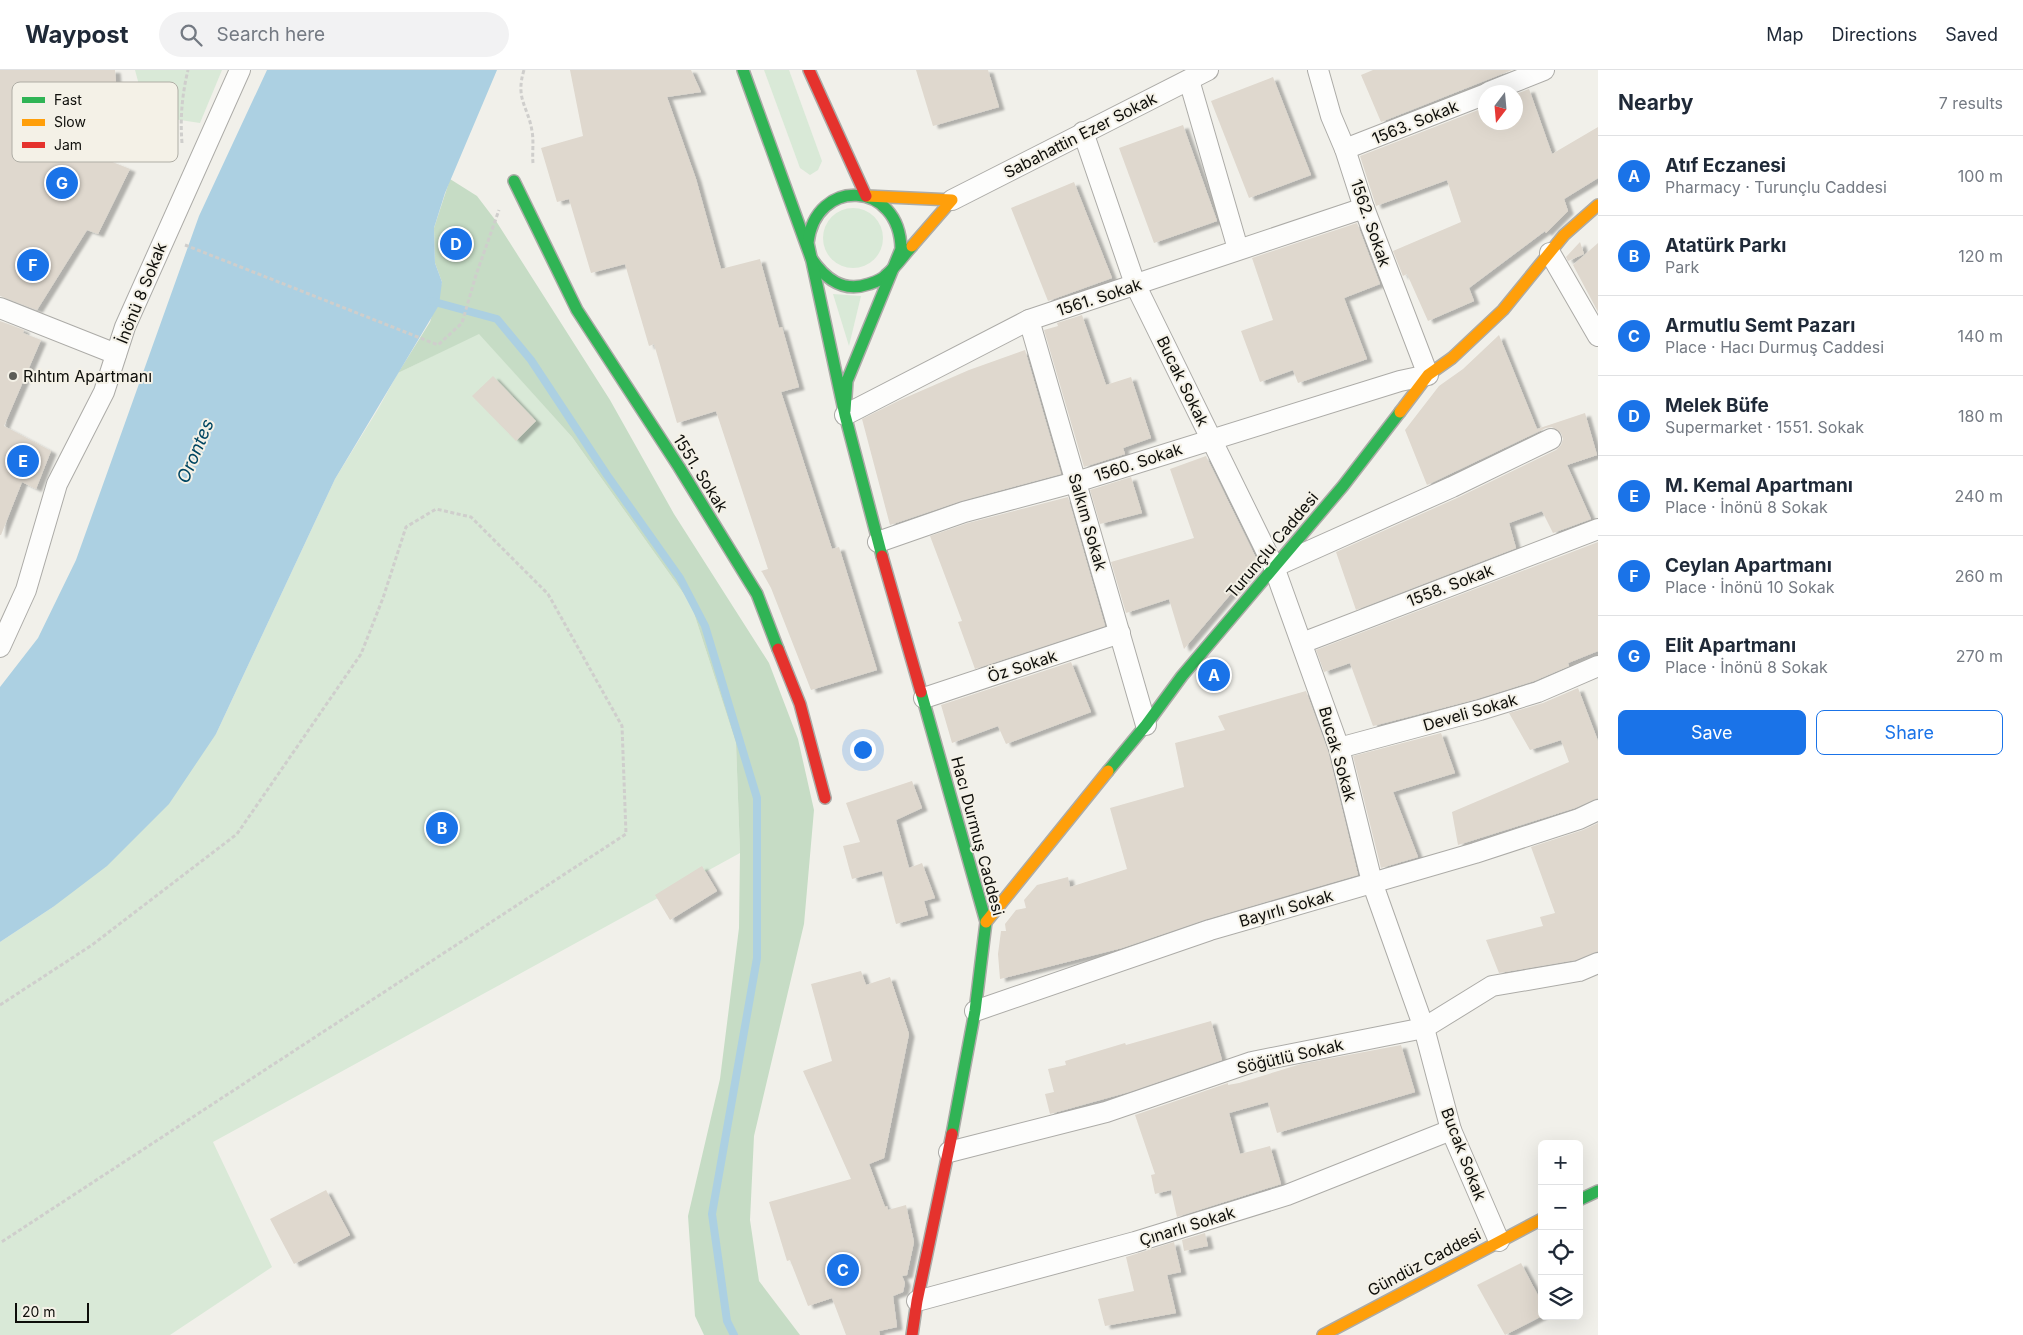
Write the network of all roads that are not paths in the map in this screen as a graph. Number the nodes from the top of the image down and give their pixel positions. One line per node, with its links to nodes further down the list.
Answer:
1 (240, 70): 25 (street, İnönü 8 Sokak)
2 (743, 70): 19 (main road, Hacı Durmuş Caddesi)
3 (809, 70): 13 (main road)
4 (1208, 70): 7 (street, Sabahattin Ezer Sokak)
5 (1318, 70): 11 (street, 1562. Sokak)
6 (1544, 70): 8 (street, 1563. Sokak)
7 (1189, 80): 10 (street, Sabahattin Ezer Sokak); 17 (street)
8 (1507, 85)
9 (1478, 97): 11 (street, 1563. Sokak)
10 (1083, 132): 14 (street, Sabahattin Ezer Sokak); 21 (street, Bucak Sokak)
11 (1345, 150): 16 (street, 1562. Sokak)
12 (514, 181): 41 (main road, 1551. Sokak)
13 (866, 196): 14 (main road); 19 (main road, Hacı Durmuş Caddesi); 20 (main road, Hacı Durmuş Caddesi)
14 (952, 200): 20 (main road, Sabahattin Ezer Sokak)
15 (1598, 205): 18 (main road, Turunçlu Caddesi)
16 (1364, 208): 17 (street, 1561. Sokak); 26 (street, 1562. Sokak)
17 (1238, 249): 21 (street, 1561. Sokak)
18 (1550, 253): 24 (street); 26 (main road, Turunçlu Caddesi)
19 (811, 258): 20 (main road, Hacı Durmuş Caddesi); 27 (main road, Hacı Durmuş Caddesi)
20 (893, 268): 27 (main road, Hacı Durmuş Caddesi)
21 (1135, 284): 23 (street, 1561. Sokak); 28 (street, Bucak Sokak)
22 (0, 308): 25 (street)
23 (1029, 320): 27 (street, 1561. Sokak); 30 (street, Salkım Sokak)
24 (1598, 336)
25 (116, 354): 36 (street, İnönü 8 Sokak)
26 (1428, 375): 28 (street, 1560. Sokak); 33 (main road, Turunçlu Caddesi)
27 (845, 413): 32 (main road, Hacı Durmuş Caddesi)
28 (1211, 438): 30 (street, 1560. Sokak); 33 (street, Bucak Sokak)
29 (1551, 439): 33 (street)
30 (1076, 482): 32 (street, 1560. Sokak); 34 (street, Salkım Sokak)
31 (1598, 529): 35 (street, 1558. Sokak)
32 (878, 542): 38 (main road, Hacı Durmuş Caddesi)
33 (1274, 567): 35 (street, Bucak Sokak); 39 (main road, Turunçlu Caddesi)
34 (1120, 634): 38 (street, Öz Sokak); 39 (street, Salkım Sokak)
35 (1302, 643): 40 (street, Bucak Sokak)
36 (0, 647)
37 (1598, 666): 40 (street, Develi Sokak)
38 (924, 698): 44 (main road, Hacı Durmuş Caddesi)
39 (1146, 725): 44 (main road, Turunçlu Caddesi)
40 (1339, 748): 43 (street, Bucak Sokak)
41 (826, 798)
42 (1598, 810): 43 (street, Bayırlı Sokak)
43 (1372, 882): 46 (street, Bayırlı Sokak); 47 (street, Bucak Sokak)
44 (986, 922): 46 (main road, Hacı Durmuş Caddesi)
45 (1598, 963): 47 (street, Söğütlü Sokak)
46 (975, 1011): 49 (main road, Hacı Durmuş Caddesi)
47 (1424, 1028): 48 (street, Bucak Sokak); 49 (street, Söğütlü Sokak)
48 (1451, 1130): 53 (street, Bucak Sokak); 54 (street, Çınarlı Sokak)
49 (949, 1152): 54 (main road, Hacı Durmuş Caddesi)
50 (1598, 1191): 51 (main road)
51 (1583, 1198)
52 (1538, 1221): 53 (main road, Gündüz Caddesi)
53 (1498, 1241): 55 (main road, Gündüz Caddesi)
54 (917, 1301): 56 (main road, Hacı Durmuş Caddesi)
55 (1328, 1334)
56 (912, 1335)

